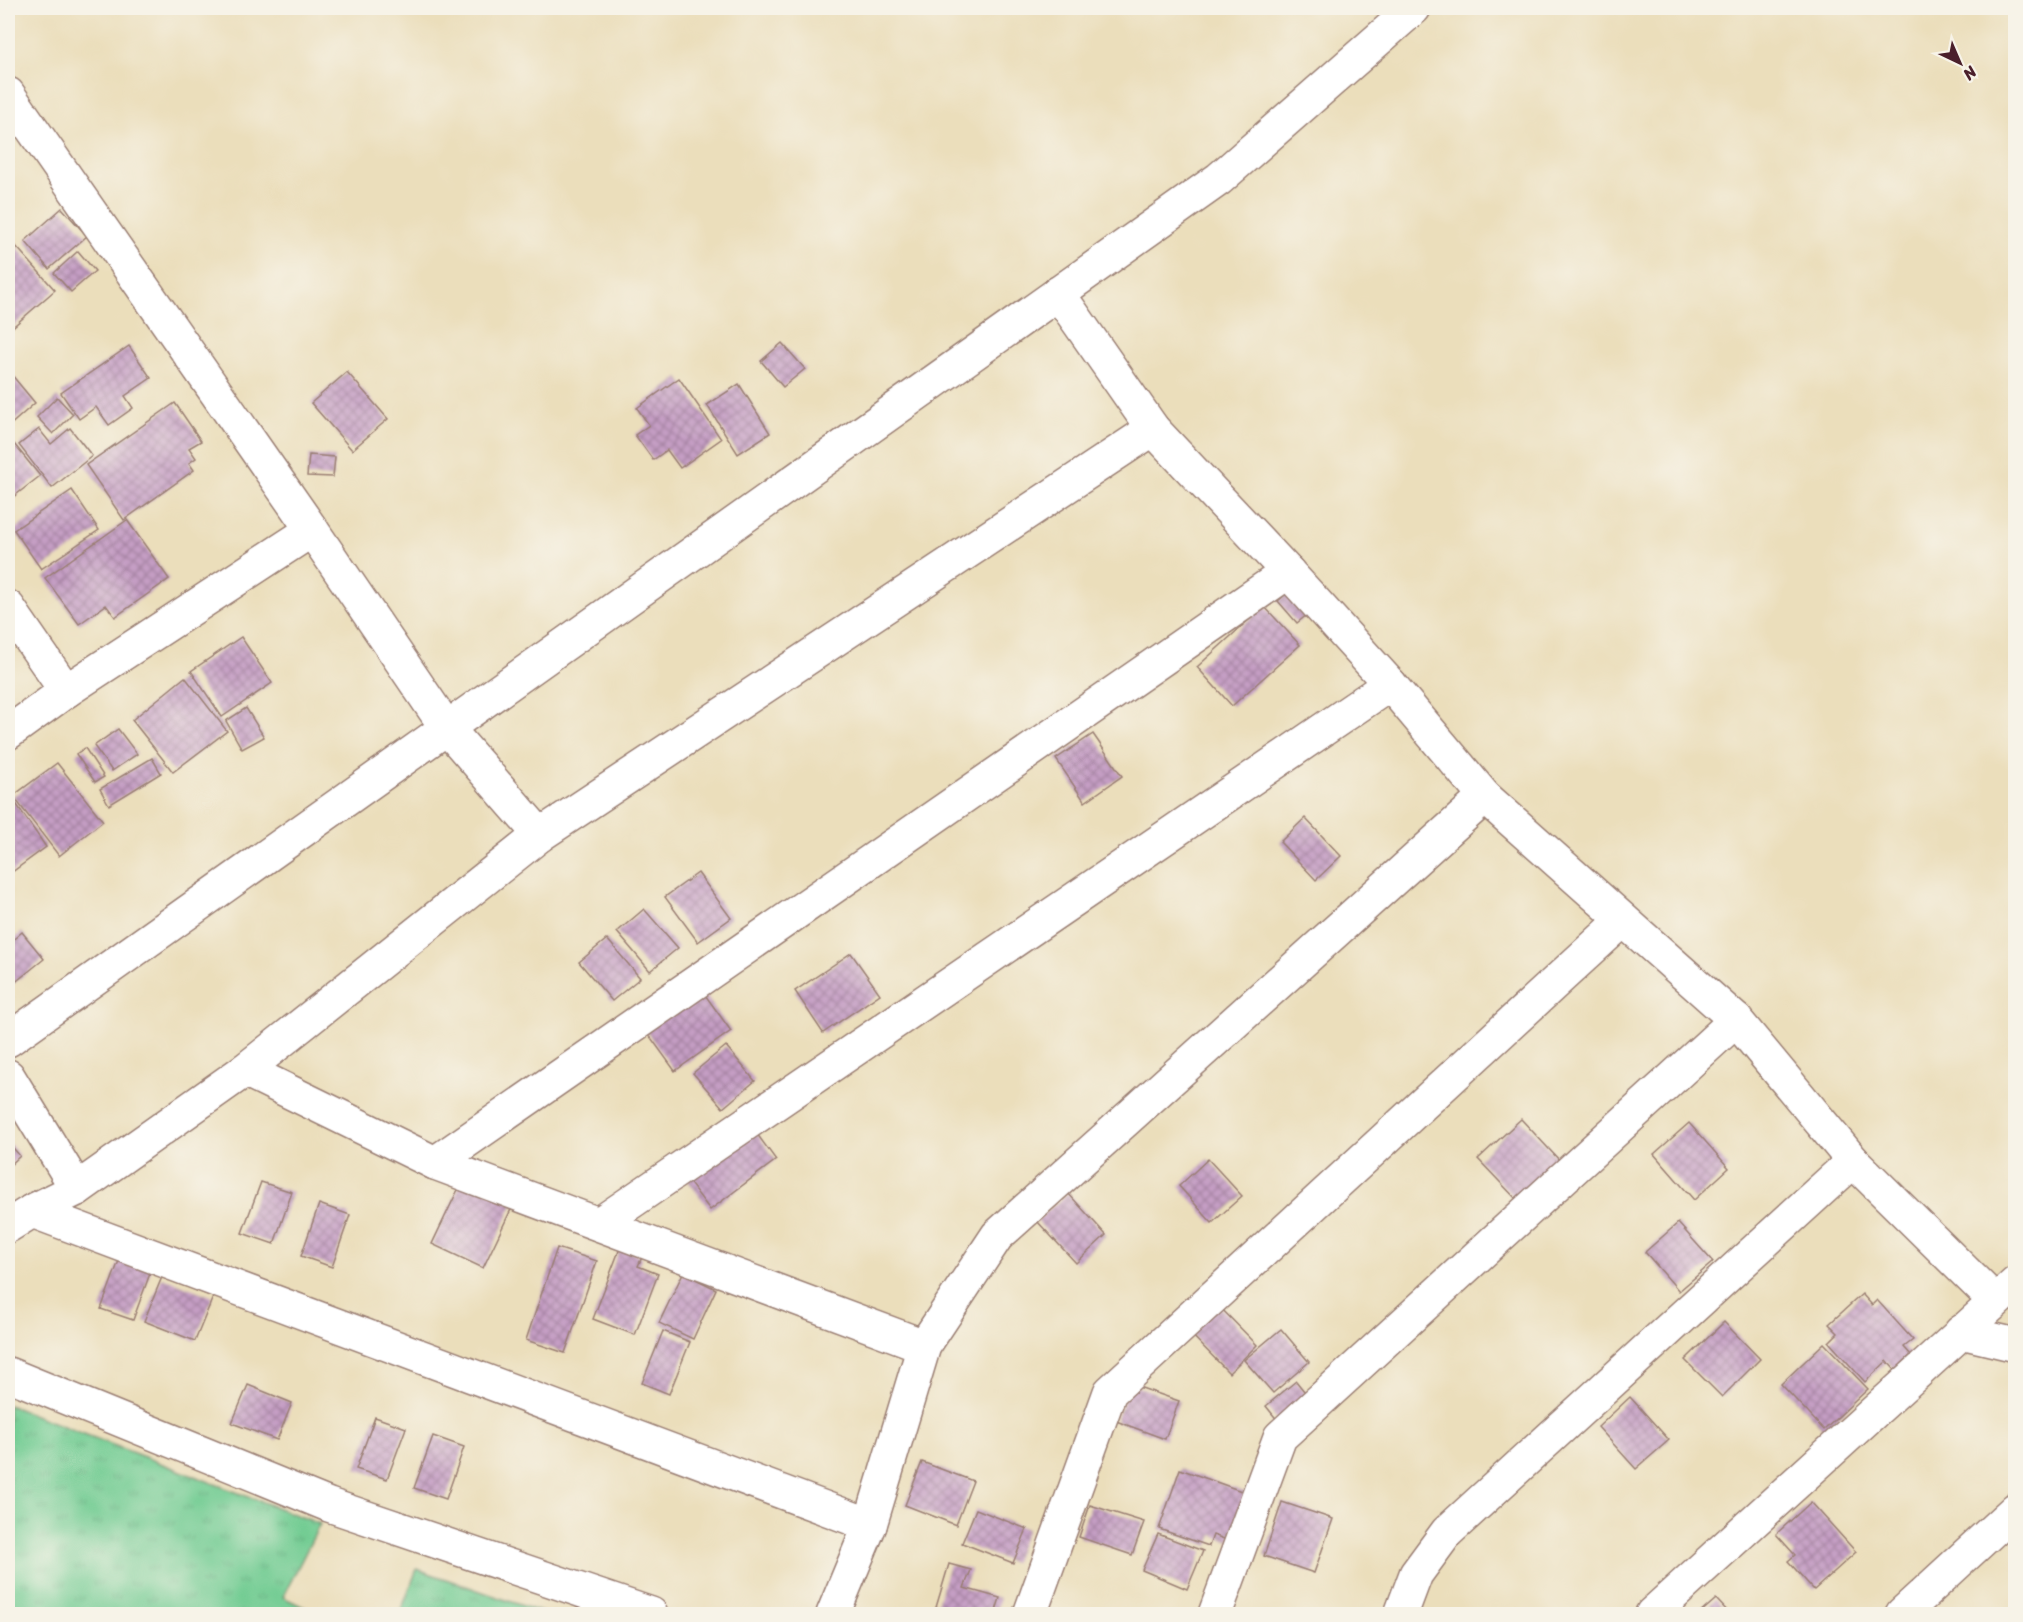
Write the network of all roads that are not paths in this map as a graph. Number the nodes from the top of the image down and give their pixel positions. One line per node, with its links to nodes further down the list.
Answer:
1 (1414, 8): 3 (street)
2 (8, 94): 5 (street)
3 (1058, 293): 4 (street); 10 (street)
4 (1153, 429): 6 (street); 13 (street)
5 (312, 530): 9 (street); 10 (street)
6 (1288, 572): 8 (street); 20 (street)
7 (8, 607): 9 (street)
8 (1390, 684): 12 (street); 23 (street)
9 (66, 691): 11 (street)
10 (446, 727): 13 (street); 16 (street)
11 (8, 733)
12 (1485, 796): 14 (street); 27 (street)
13 (540, 835): 17 (street)
14 (1623, 920): 15 (street); 33 (street)
15 (1736, 1020): 19 (street); 34 (street)
16 (8, 1040)
17 (245, 1070): 20 (street); 21 (street)
18 (8, 1076): 21 (street)
19 (1853, 1161): 24 (street); 35 (street)
20 (435, 1163): 23 (street)
21 (77, 1189): 22 (street)
22 (20, 1218): 30 (street)
23 (599, 1224): 27 (street)
24 (2005, 1292): 25 (street)
25 (1961, 1332): 26 (street); 36 (street)
26 (2016, 1345)
27 (924, 1346): 30 (street)
28 (8, 1374): 31 (street)
29 (2016, 1509): 37 (street)
30 (870, 1525): 32 (street)
31 (651, 1614)
32 (833, 1614)
33 (1030, 1614)
34 (1215, 1614)
35 (1401, 1614)
36 (1652, 1614)
37 (1902, 1614)

